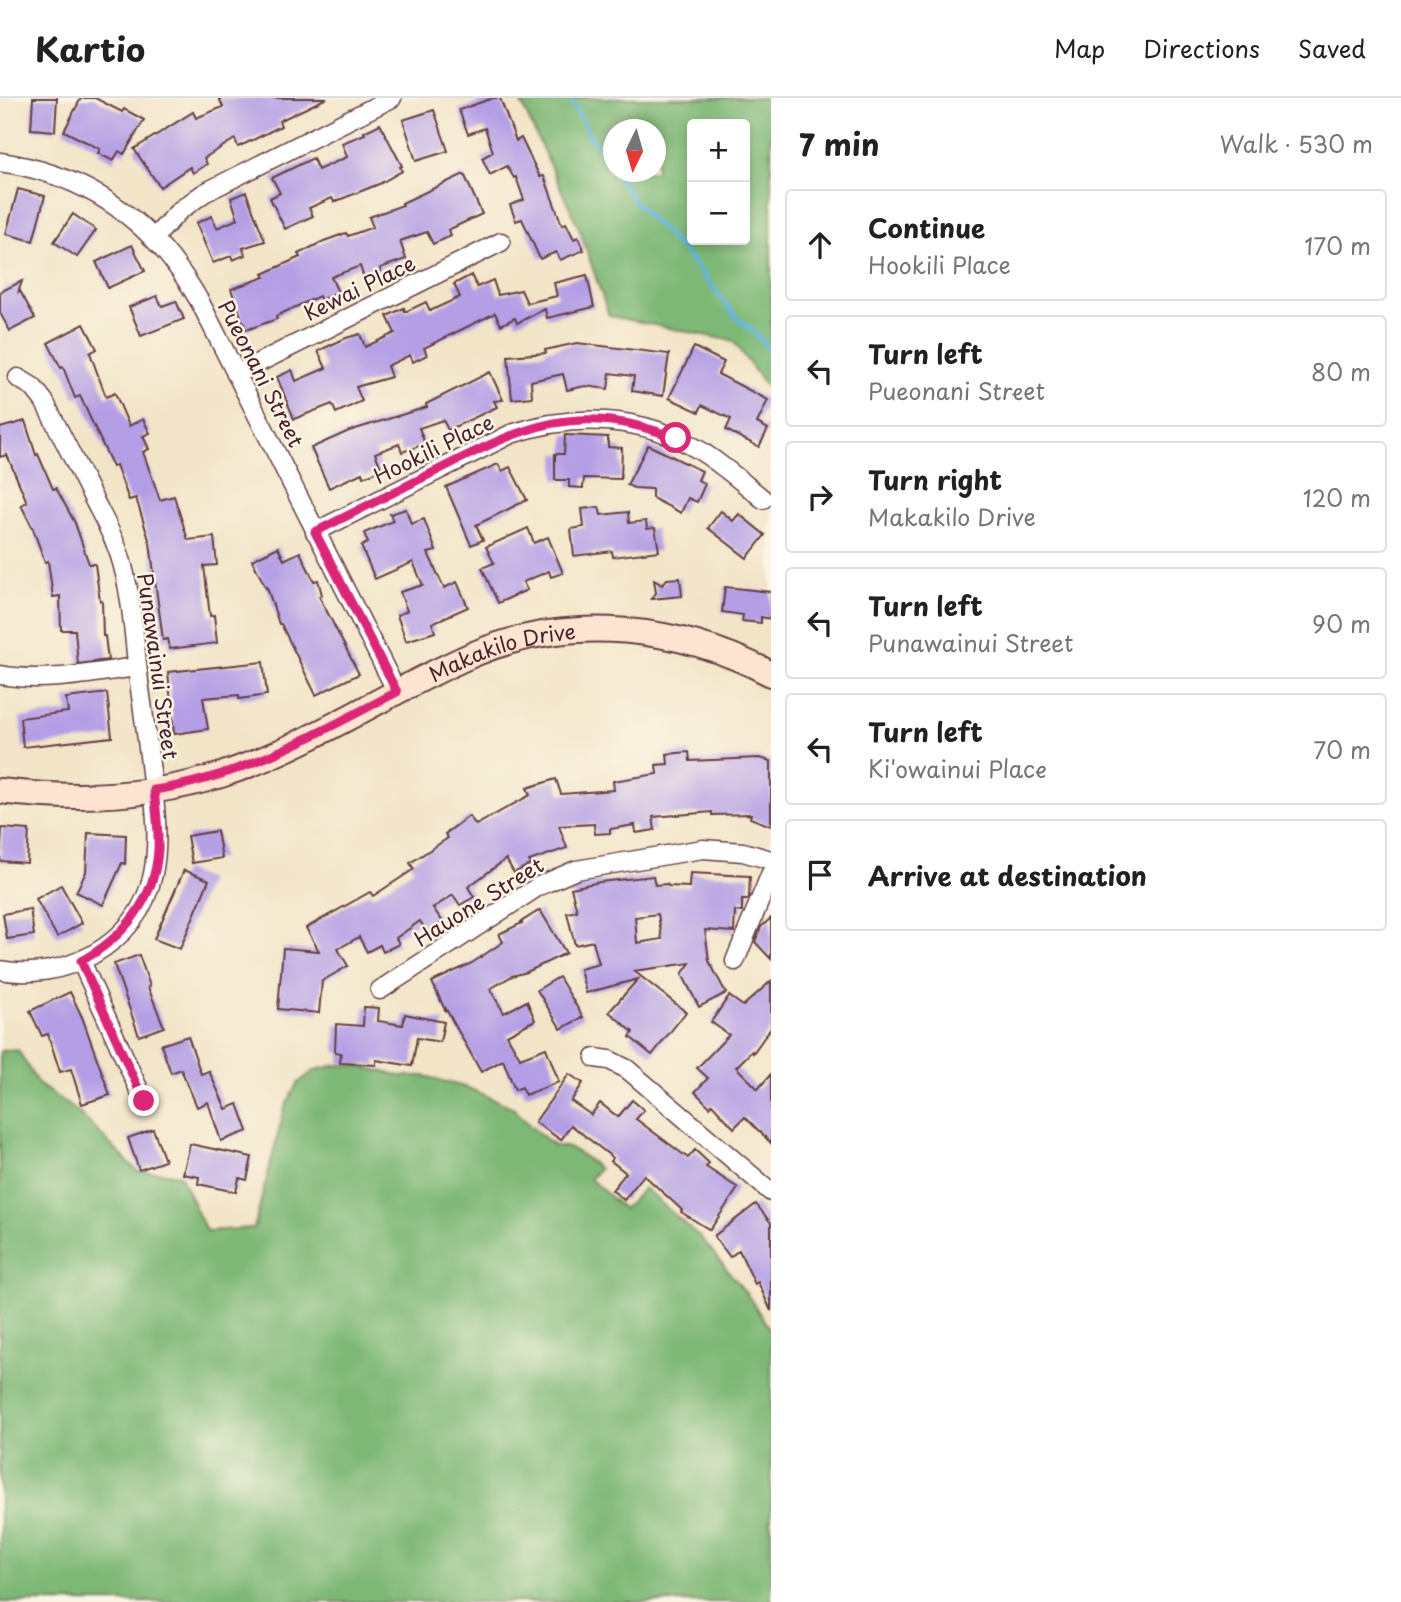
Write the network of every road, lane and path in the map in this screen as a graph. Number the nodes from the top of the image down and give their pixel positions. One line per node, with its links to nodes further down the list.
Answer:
1 (391, 98): 3 (street)
2 (0, 162): 3 (street, Pueonani Street)
3 (155, 239): 5 (street, Pueonani Street)
4 (501, 242): 5 (street, Kewai Place)
5 (236, 374): 8 (street, Pueonani Street)
6 (18, 378): 9 (street, Punawainui Street)
7 (763, 499): 8 (street, Hookili Place)
8 (315, 532): 12 (street, Pueonani Street)
9 (137, 667): 11 (street); 13 (street, Punawainui Street)
10 (771, 674): 12 (street, Makakilo Drive)
11 (0, 675)
12 (397, 692): 13 (street, Makakilo Drive)
13 (154, 790): 14 (street, Makakilo Drive); 17 (street, Punawainui Street)
14 (0, 792)
15 (771, 860): 20 (street, Hauone Street)
16 (771, 873): 18 (street)
17 (81, 961): 19 (street, Punawainui Street); 22 (street)
18 (735, 961)
19 (0, 970)
20 (380, 990)
21 (595, 1058): 23 (street)
22 (144, 1101)
23 (771, 1192)

